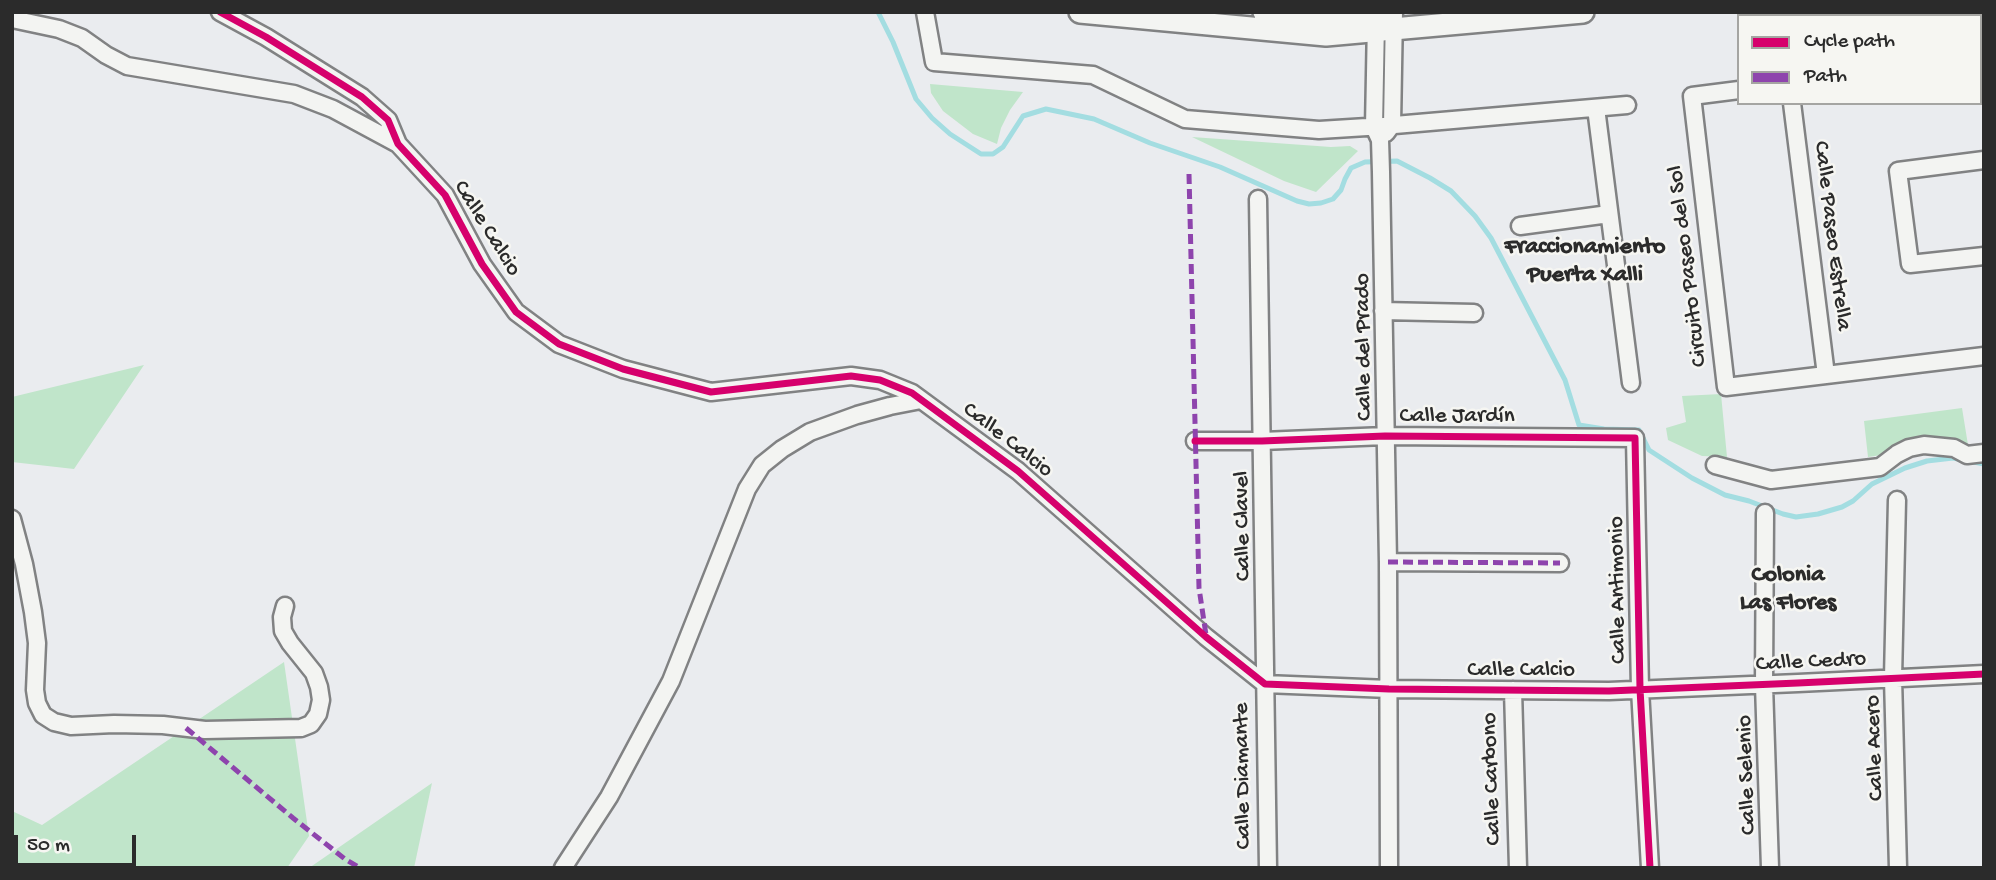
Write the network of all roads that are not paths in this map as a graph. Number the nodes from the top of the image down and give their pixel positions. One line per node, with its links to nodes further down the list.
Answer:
1 (220, 12): 15 (street)
2 (1080, 12): 6 (street)
3 (1264, 12): 7 (street)
4 (1583, 12): 7 (street)
5 (929, 15): 14 (street)
6 (1146, 15): 7 (street)
7 (1384, 18): 13 (street); 14 (street, Calle del Prado)
8 (12, 19): 15 (street)
9 (1737, 90): 24 (street, Circuito Paseo del Sol)
10 (1627, 105): 12 (street)
11 (1792, 105): 24 (street, Calle Paseo Estrella)
12 (1596, 108): 13 (street); 18 (street)
13 (1392, 125): 14 (street)
14 (1378, 138): 21 (street, Calle del Prado)
15 (398, 145): 26 (street, Calle Calcio)
16 (1984, 160): 20 (street)
17 (1258, 199): 30 (street, Calle Clavel)
18 (1609, 214): 19 (street); 25 (street)
19 (1520, 226)
20 (1984, 256)
21 (1383, 311): 22 (street); 27 (street, Calle del Prado)
22 (1474, 313)
23 (1984, 356): 24 (street, Circuito Paseo del Sol)
24 (1826, 375)
25 (1631, 383)
26 (921, 400): 41 (street, Calle Calcio); 46 (street)
27 (1385, 436): 28 (street, Calle Jardín); 30 (street, Calle Jardín); 36 (street, Calle del Prado)
28 (1635, 438): 43 (street, Calle Antimonio)
29 (1195, 441): 30 (street, Calle Jardín)
30 (1262, 441): 41 (street, Calle Clavel)
31 (1984, 453): 32 (street)
32 (1715, 465)
33 (1897, 500): 40 (street, Calle Acero)
34 (1765, 513): 42 (street, Calle Selenio)
35 (12, 519): 38 (street)
36 (1388, 562): 37 (street); 44 (street, Calle del Prado)
37 (1560, 563)
38 (285, 607)
39 (1984, 674): 40 (street, Calle Cedro)
40 (1893, 678): 42 (street, Calle Cedro); 52 (street, Calle Acero)
41 (1265, 684): 44 (street, Calle Calcio); 47 (street, Calle Diamante)
42 (1764, 685): 43 (street, Calle Cedro); 51 (street, Calle Selenio)
43 (1640, 689): 45 (street, Calle Calcio); 50 (street, Calle Antimonio)
44 (1389, 690): 45 (street, Calle Calcio); 48 (street, Calle del Prado)
45 (1513, 690): 49 (street, Calle Carbono)
46 (563, 868)
47 (1268, 868)
48 (1390, 868)
49 (1518, 868)
50 (1650, 868)
51 (1770, 868)
52 (1898, 868)

